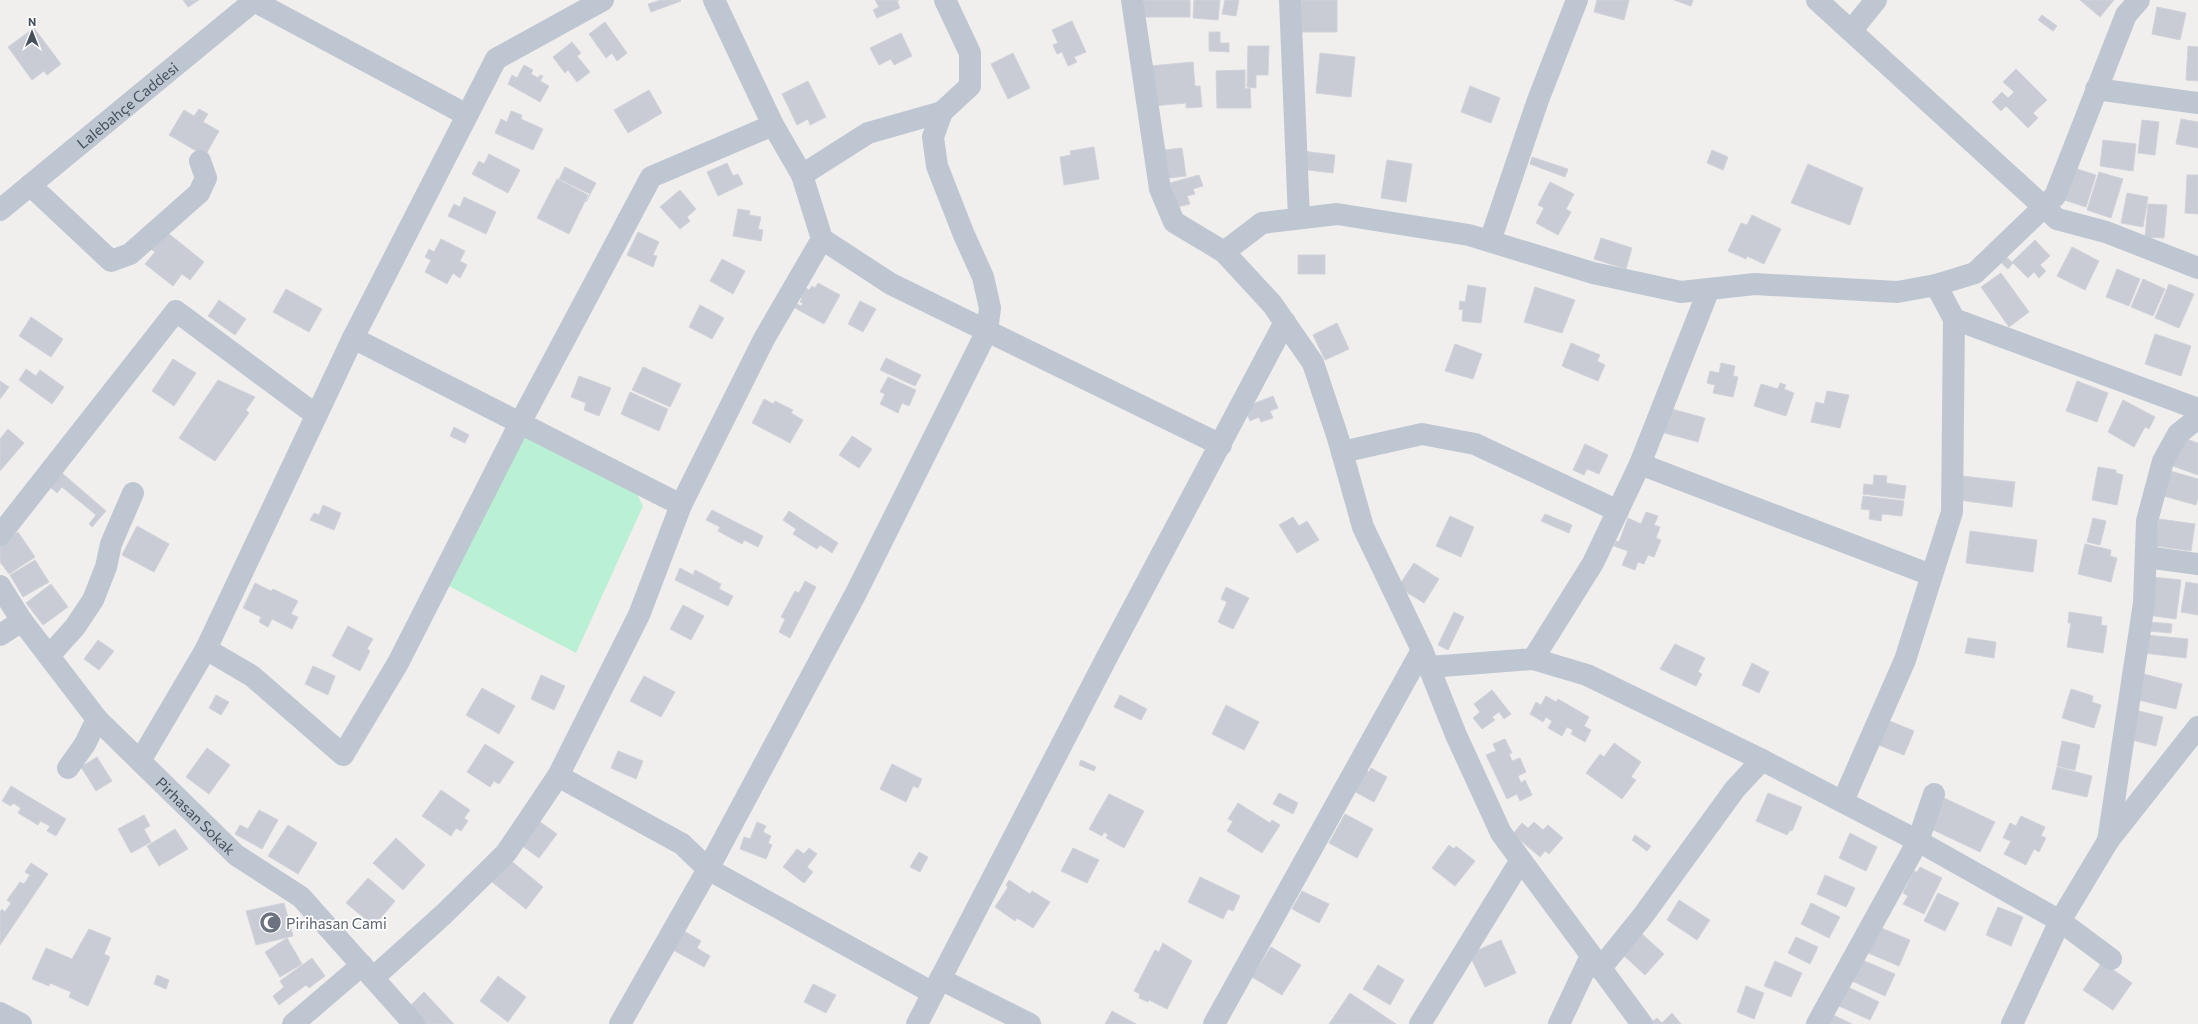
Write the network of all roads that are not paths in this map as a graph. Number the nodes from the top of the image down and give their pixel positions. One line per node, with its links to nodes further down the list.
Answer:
1 (255, 0): 15 (street); 19 (street, Lalebahçe Caddesi)
2 (603, 0): 15 (street)
3 (714, 0): 16 (street)
4 (945, 0): 14 (street)
5 (1132, 0): 25 (street)
6 (1290, 0): 22 (street)
7 (1817, 0): 11 (street)
8 (1876, 0): 11 (street)
9 (2139, 0): 12 (street)
10 (1572, 1): 24 (street)
11 (1851, 30): 20 (street)
12 (2096, 89): 13 (street); 20 (street)
13 (2198, 103)
14 (942, 112): 18 (street); 31 (street)
15 (467, 115): 32 (street)
16 (773, 124): 18 (street); 36 (street)
17 (200, 161): 19 (street)
18 (802, 175): 23 (street)
19 (30, 185): 21 (street, Lalebahçe Caddesi)
20 (2043, 208): 26 (street); 27 (street)
21 (0, 210)
22 (1299, 218): 24 (street); 25 (street)
23 (822, 239): 31 (street); 41 (street)
24 (1490, 241): 28 (street)
25 (1224, 252): 30 (street)
26 (2198, 268)
27 (1936, 285): 28 (street); 29 (street)
28 (1708, 289): 39 (street)
29 (1954, 319): 33 (street); 46 (street)
30 (1285, 322): 37 (street); 38 (street)
31 (988, 331): 37 (street); 65 (street)
32 (353, 338): 34 (street); 36 (street)
33 (2198, 409)
34 (316, 416): 43 (street); 50 (street)
35 (2198, 418): 44 (street)
36 (520, 423): 41 (street); 50 (street)
37 (1221, 445): 70 (street)
38 (1342, 452): 42 (street); 52 (street)
39 (1640, 464): 42 (street); 46 (street)
40 (133, 493): 51 (street)
41 (681, 505): 59 (street)
42 (1618, 511): 53 (street)
43 (0, 535)
44 (2146, 557): 45 (street); 63 (street)
45 (2198, 564)
46 (1931, 575): 61 (street)
47 (0, 586): 48 (street, Pirhasan Sokak)
48 (22, 621): 49 (street); 51 (street, Pirhasan Sokak)
49 (0, 635)
50 (206, 649): 57 (street)
51 (49, 656): 54 (street, Pirhasan Sokak)
52 (1426, 658): 53 (street); 64 (street); 78 (street)
53 (1533, 659): 56 (street)
54 (97, 719): 57 (street, Pirhasan Sokak); 58 (street)
55 (2198, 727): 63 (street)
56 (1762, 760): 61 (street); 68 (street)
57 (140, 761): 69 (street, Pirhasan Sokak)
58 (68, 768)
59 (558, 776): 65 (street); 69 (street)
60 (1934, 794): 62 (street)
61 (1843, 801): 62 (street)
62 (1918, 841): 66 (street); 82 (street)
63 (2108, 841): 66 (street)
64 (1521, 860): 68 (street); 79 (street)
65 (708, 869): 70 (street); 75 (street)
66 (2060, 921): 67 (street); 83 (street)
67 (2110, 959)
68 (1596, 962): 80 (street); 81 (street)
69 (367, 971): 73 (street); 74 (street, Pirhasan Sokak)
70 (937, 986): 76 (street); 77 (street)
71 (0, 1013): 72 (street)
72 (21, 1024)
73 (293, 1024)
74 (414, 1024)
75 (620, 1024)
76 (917, 1024)
77 (1030, 1024)
78 (1214, 1024)
79 (1420, 1024)
80 (1559, 1024)
81 (1642, 1024)
82 (1817, 1024)
83 (2012, 1024)

